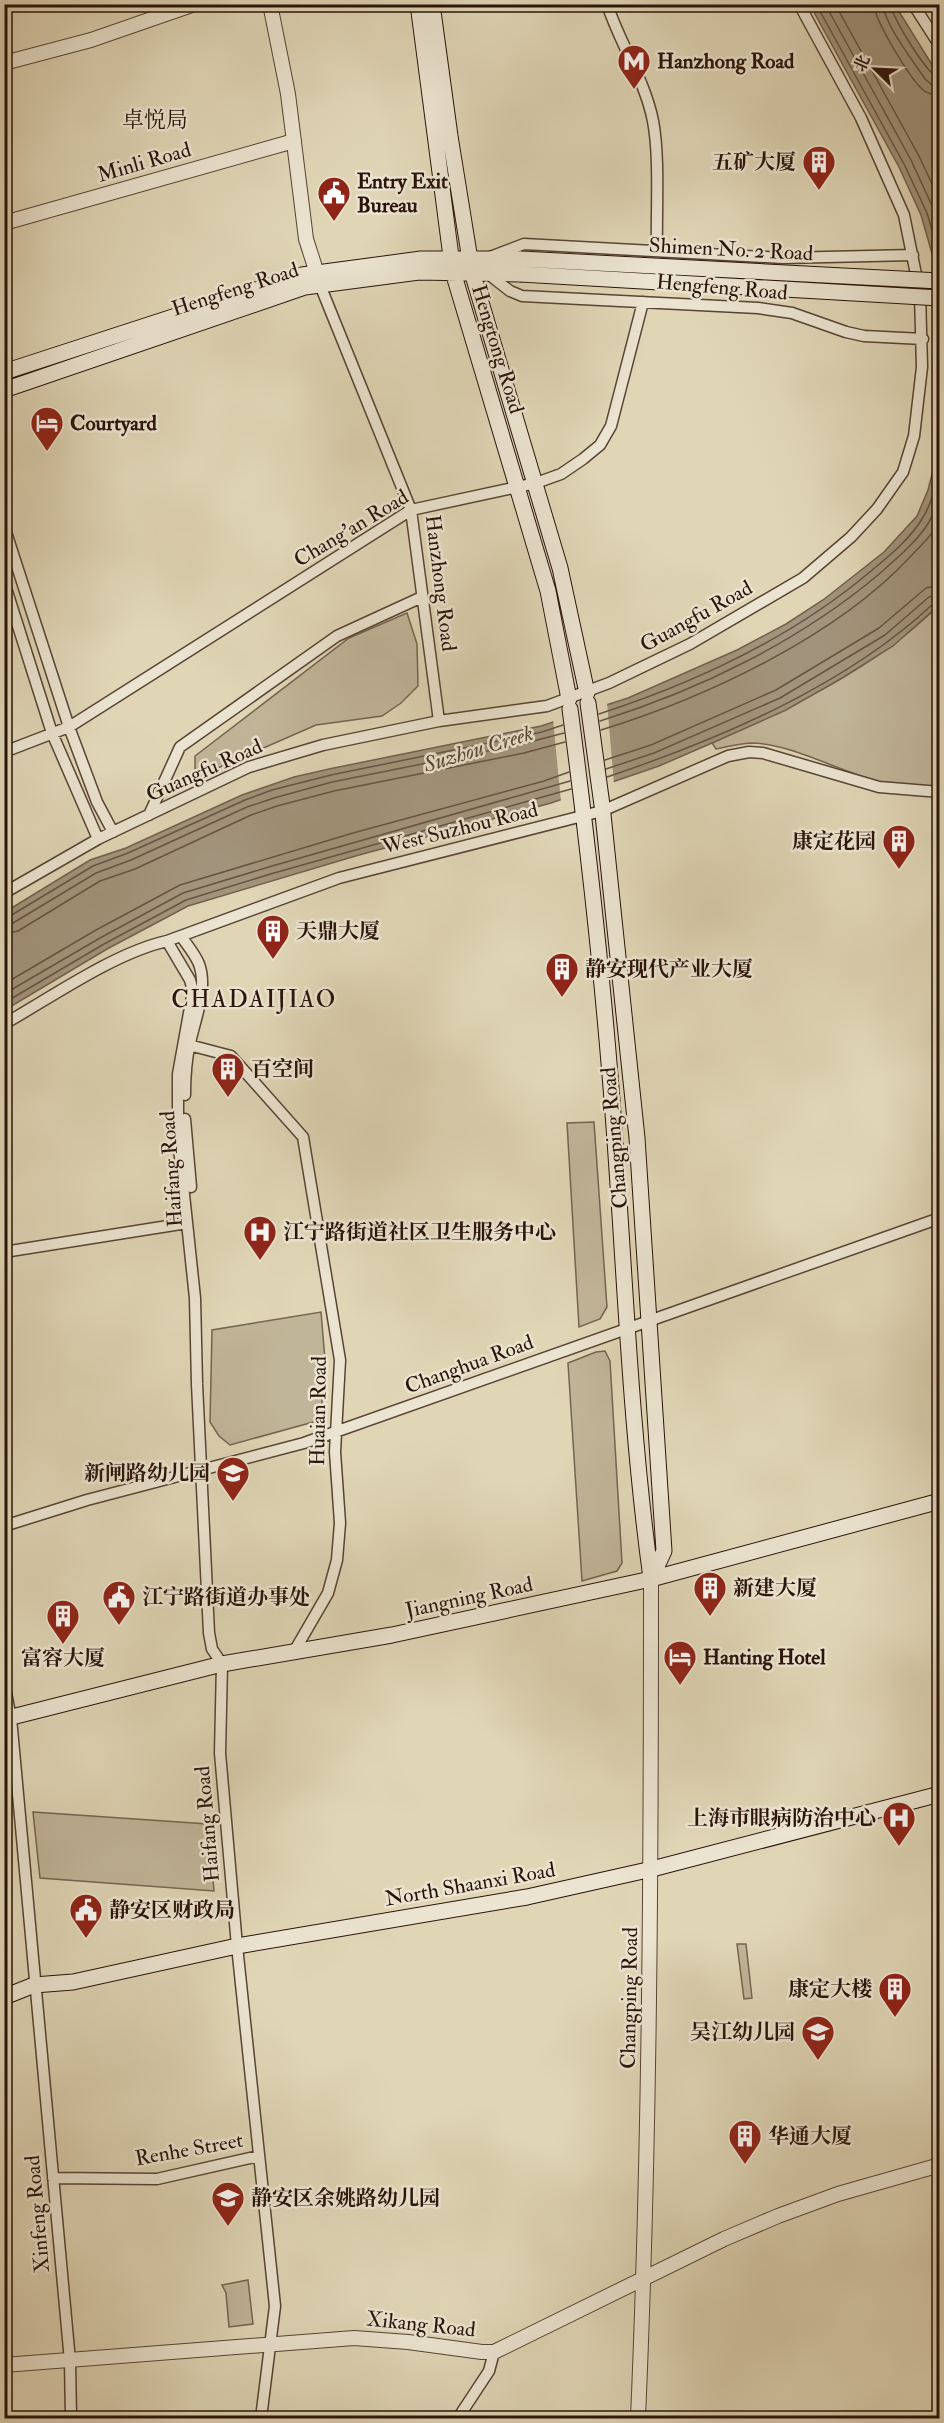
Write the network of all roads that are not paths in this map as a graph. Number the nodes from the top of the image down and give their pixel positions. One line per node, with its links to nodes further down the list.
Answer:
1 (195, 4): 9 (street)
2 (270, 4): 10 (street, Hanzhong Road)
3 (418, 4): 14 (main road, Hengtong Road)
4 (432, 4): 15 (main road, Hengtong Road)
5 (607, 4): 12 (street)
6 (799, 4): 13 (street, Guangfu Road)
7 (913, 4): 8 (street)
8 (939, 46)
9 (4, 63)
10 (294, 141): 11 (street, Minli Road); 17 (street, Hanzhong Road)
11 (4, 223)
12 (657, 251): 13 (street, Hengfeng Road); 15 (street, Hengfeng Road)
13 (913, 255): 21 (street, Guangfu Road)
14 (452, 264): 15 (main road, Hengfeng Road); 17 (main road, Hengfeng Road); 25 (main road, Hengtong Road)
15 (478, 265): 16 (main road, Hengfeng Road); 20 (street, Hengfeng Road); 24 (main road, Hengtong Road)
16 (521, 267): 18 (main road, Shimen No. 2 Road, bridge); 19 (main road, Shimen No. 2 Road, bridge)
17 (318, 278): 22 (main road, Hengfeng Road); 23 (main road, Hengfeng Road); 26 (street, Hanzhong Road)
18 (939, 281)
19 (939, 298)
20 (643, 302): 21 (street, Hengfeng Road); 24 (street, Chang'an Road)
21 (922, 339): 30 (street, Guangfu Road)
22 (4, 372)
23 (4, 390)
24 (536, 483): 25 (street, Chang'an Road); 30 (main road, Hengtong Road)
25 (517, 487): 26 (street, Chang'an Road); 31 (main road, Hengtong Road)
26 (411, 510): 29 (street, Hanzhong Road); 33 (street, Chang'an Road)
27 (4, 526): 33 (street)
28 (4, 582): 34 (street)
29 (422, 597): 32 (street, Hanzhong Road); 39 (street)
30 (587, 698): 31 (street, Guangfu Road); 37 (main road, Changping Road)
31 (570, 704): 32 (street, Guangfu Road); 38 (main road, Changping Road)
32 (439, 721): 39 (street, Guangfu Road)
33 (69, 727): 34 (street, Chang'an Road); 40 (street)
34 (52, 733): 35 (street, Chang'an Road); 41 (street)
35 (4, 752)
36 (939, 792): 37 (street, West Suzhou Road)
37 (601, 805): 38 (street, West Suzhou Road); 51 (main road, Changping Road)
38 (584, 809): 43 (street, West Suzhou Road); 52 (main road, Changping Road)
39 (149, 815): 40 (street, Guangfu Road)
40 (113, 832): 41 (street, Guangfu Road)
41 (98, 839): 42 (street, Guangfu Road)
42 (4, 893)
43 (181, 936): 44 (street, West Suzhou Road); 46 (street, Haifang Road)
44 (167, 941): 45 (street, West Suzhou Road); 47 (street, Haifang Road)
45 (4, 1024)
46 (189, 1045): 47 (street, Haifang Road); 54 (street, Huaian Road)
47 (181, 1074): 49 (street, Haifang Road); 53 (street, Haifang Road)
48 (939, 1218): 51 (street, Changhua Road)
49 (187, 1223): 50 (street); 53 (street, Haifang Road)
50 (4, 1252)
51 (650, 1321): 52 (street, Changhua Road); 58 (main road, Changping Road)
52 (628, 1328): 54 (street, Changhua Road); 58 (main road, Changping Road)
53 (199, 1406): 55 (street, Haifang Road)
54 (336, 1431): 55 (street, Changhua Road); 59 (street, Huaian Road)
55 (201, 1472): 57 (street, Changhua Road); 60 (street, Haifang Road)
56 (939, 1501): 58 (main road, Jiangning Road)
57 (4, 1526)
58 (651, 1579): 59 (main road, Jiangning Road); 64 (street, Changping Road)
59 (295, 1650): 60 (main road, Jiangning Road)
60 (222, 1664): 62 (main road, Jiangning Road); 65 (street, Haifang Road)
61 (4, 1683): 62 (street, Xinfeng Road)
62 (8, 1718): 66 (street, Xinfeng Road)
63 (939, 1794): 64 (main road, North Shaanxi Road)
64 (652, 1869): 65 (main road, North Shaanxi Road); 71 (street, Changping Road)
65 (237, 1946): 66 (main road, North Shaanxi Road); 68 (street, Haifang Road)
66 (34, 1985): 67 (main road, North Shaanxi Road); 70 (street, Xinfeng Road)
67 (4, 1997)
68 (259, 2156): 70 (street, Renhe Street); 72 (street, Haifang Road)
69 (939, 2164): 71 (street, Xikang Road)
70 (53, 2178): 74 (street, Xinfeng Road)
71 (644, 2280): 73 (street, Xikang Road); 79 (street, Changping Road)
72 (269, 2343): 73 (street, Xikang Road); 74 (street, Xikang Road); 77 (street, Haifang Road)
73 (494, 2352): 78 (street)
74 (70, 2361): 75 (street, Xikang Road); 76 (street, Xinfeng Road)
75 (4, 2366)
76 (71, 2418)
77 (261, 2418)
78 (458, 2418)
79 (638, 2418)

